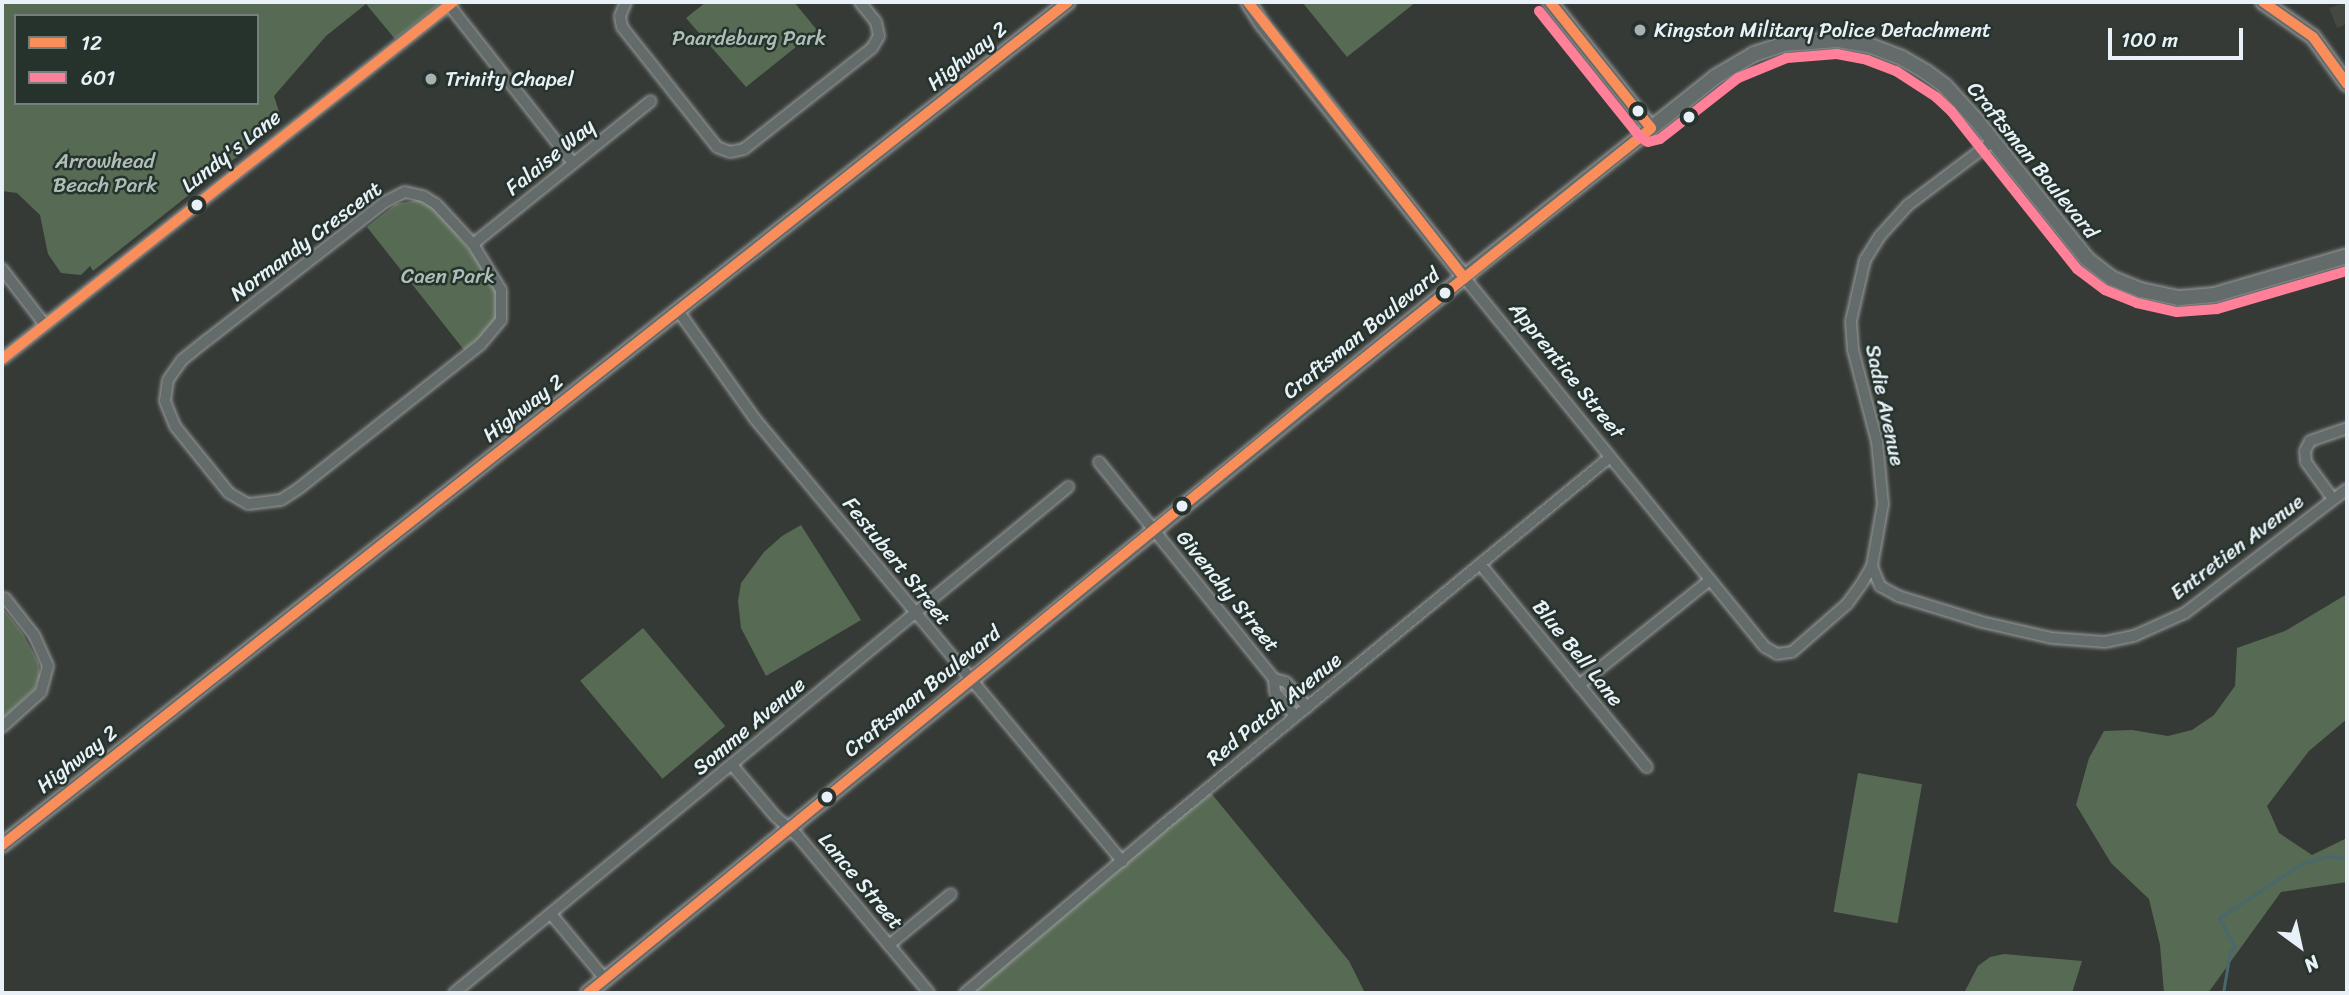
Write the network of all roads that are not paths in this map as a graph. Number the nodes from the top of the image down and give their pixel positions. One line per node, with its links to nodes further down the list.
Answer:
1 (626, 2): 2 (street)
2 (860, 2)
3 (1069, 2): 17 (street, Highway 2)
4 (1248, 2): 16 (street, Apprentice Street)
5 (1550, 2): 10 (street)
6 (2263, 2): 8 (street)
7 (451, 3): 12 (street); 18 (street, Lundy's Lane)
8 (2347, 84)
9 (652, 101): 12 (street, Falaise Way)
10 (1651, 128): 11 (street, Craftsman Boulevard); 16 (street, Craftsman Boulevard)
11 (1993, 141): 14 (street, Craftsman Boulevard); 28 (street, Sadie Avenue)
12 (573, 163): 13 (street, Falaise Way)
13 (472, 244): 13 (street, Normandy Crescent)
14 (2347, 256)
15 (2, 269): 18 (street)
16 (1464, 277): 21 (street, Apprentice Street); 26 (street, Craftsman Boulevard)
17 (679, 312): 33 (street, Festubert Street); 43 (street, Highway 2)
18 (45, 325): 19 (street, Lundy's Lane)
19 (2, 359)
20 (2347, 428): 25 (street, Entretien Avenue)
21 (1610, 457): 27 (street, Red Patch Avenue); 29 (street, Apprentice Street)
22 (1099, 462): 26 (street, Givenchy Street)
23 (1068, 487): 33 (street, Somme Avenue)
24 (2347, 489): 25 (street, Entretien Avenue)
25 (2333, 499): 30 (street, Entretien Avenue)
26 (1153, 530): 34 (street, Craftsman Boulevard); 35 (street, Givenchy Street)
27 (1480, 564): 36 (street, Blue Bell Lane); 37 (street, Red Patch Avenue)
28 (1872, 566): 30 (street); 31 (street, Apprentice Street)
29 (1710, 580): 31 (street, Apprentice Street); 36 (street)
30 (1880, 586): 31 (street)
31 (1856, 592)
32 (5, 598): 39 (street)
33 (914, 613): 34 (street, Festubert Street); 40 (street, Somme Avenue)
34 (970, 679): 42 (street, Craftsman Boulevard); 44 (street, Festubert Street)
35 (1274, 679): 37 (street, Givenchy Street); 38 (street, Givenchy Street)
36 (1579, 685): 41 (street, Blue Bell Lane)
37 (1307, 707): 38 (street, Red Patch Avenue)
38 (1295, 716): 44 (street, Red Patch Avenue)
39 (2, 727)
40 (733, 765): 42 (street, Lance Street); 46 (street, Somme Avenue)
41 (1647, 767)
42 (788, 827): 47 (street, Lance Street); 48 (street, Craftsman Boulevard)
43 (2, 845)
44 (1122, 860): 52 (street, Red Patch Avenue)
45 (951, 894): 47 (street)
46 (551, 914): 48 (street); 49 (street, Somme Avenue)
47 (889, 944): 51 (street, Lance Street)
48 (605, 979): 50 (street, Craftsman Boulevard)
49 (454, 993)
50 (588, 993)
51 (929, 993)
52 (965, 993)

